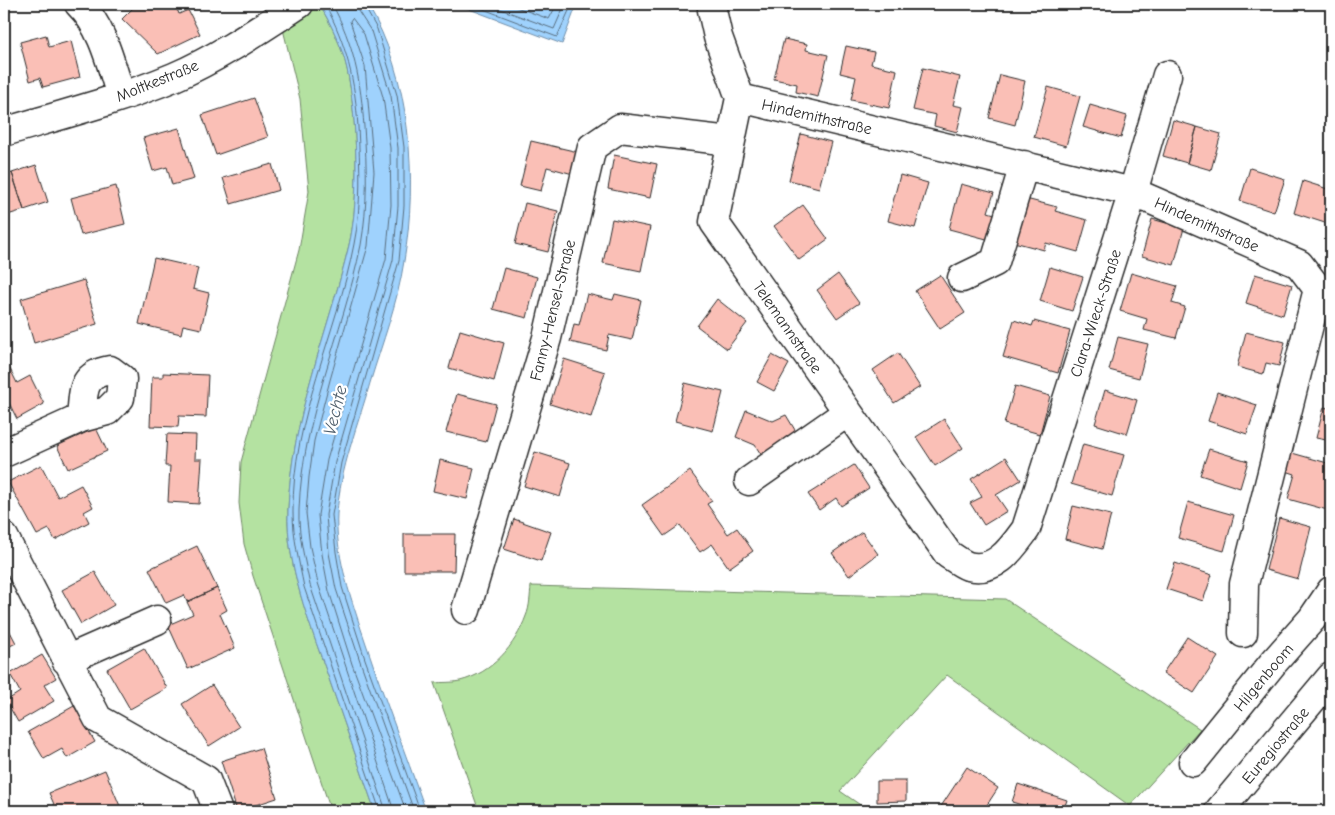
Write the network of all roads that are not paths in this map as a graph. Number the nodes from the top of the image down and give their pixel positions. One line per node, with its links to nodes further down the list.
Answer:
1 (79, 4): 5 (street)
2 (299, 4): 5 (street, Moltkestraße)
3 (713, 4): 6 (street)
4 (1167, 75): 10 (street, Clara-Wieck-Straße)
5 (121, 96): 7 (street, Moltkestraße)
6 (740, 98): 8 (street, Telemannstraße); 9 (street, Hindemithstraße)
7 (4, 132)
8 (730, 141): 12 (street, Telemannstraße); 19 (street, Fanny-Hensel-Straße)
9 (1024, 165): 10 (street, Hindemithstraße); 11 (street)
10 (1133, 192): 17 (street, Clara-Wieck-Straße); 21 (street, Hindemithstraße)
11 (962, 278)
12 (848, 412): 15 (street); 17 (street, Telemannstraße)
13 (81, 418): 14 (street)
14 (4, 453)
15 (749, 481)
16 (4, 537): 22 (street)
17 (1014, 546)
18 (1331, 591): 24 (street, Hilgenboom)
19 (466, 610)
20 (157, 620): 22 (street)
21 (1243, 633)
22 (66, 660): 25 (street)
23 (1331, 677): 26 (street, Euregiostraße)
24 (1193, 762)
25 (218, 811)
26 (1219, 811)

